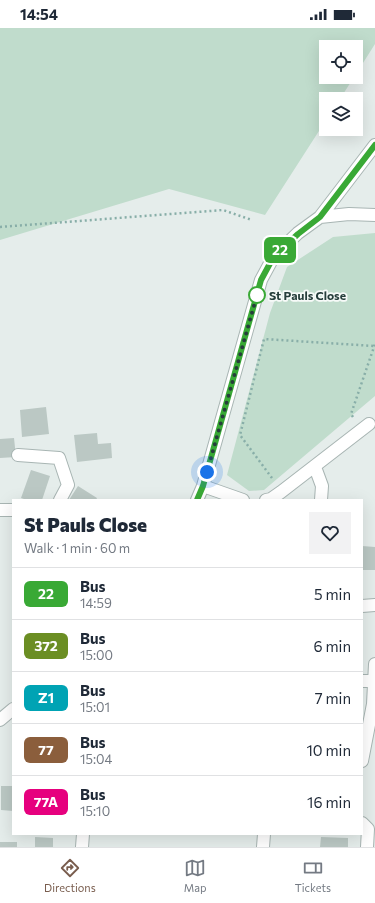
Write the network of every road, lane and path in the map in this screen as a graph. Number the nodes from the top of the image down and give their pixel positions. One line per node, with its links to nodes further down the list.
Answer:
1 (375, 145): 3 (street)
2 (375, 215): 3 (street)
3 (320, 217): 12 (street)
4 (252, 220): 5 (path)
5 (0, 227)
6 (375, 345): 7 (path); 11 (path)
7 (354, 421)
8 (369, 424): 10 (street)
9 (18, 455): 13 (street)
10 (315, 467): 16 (street); 17 (street)
11 (275, 483)
12 (203, 486): 14 (street); 15 (street)
13 (60, 499)
14 (197, 499)
15 (240, 499)
16 (268, 499)
17 (321, 499)
18 (0, 510): 19 (street)
19 (12, 510)
20 (375, 605): 21 (street)
21 (363, 606)
22 (375, 664): 23 (street)
23 (368, 681): 24 (street)
24 (374, 704): 27 (street)
25 (12, 710): 26 (street)
26 (0, 720)
27 (363, 756)
28 (363, 824): 33 (street)
29 (83, 835): 31 (street)
30 (264, 835): 32 (street)
31 (82, 847)
32 (263, 847)
33 (367, 847)

